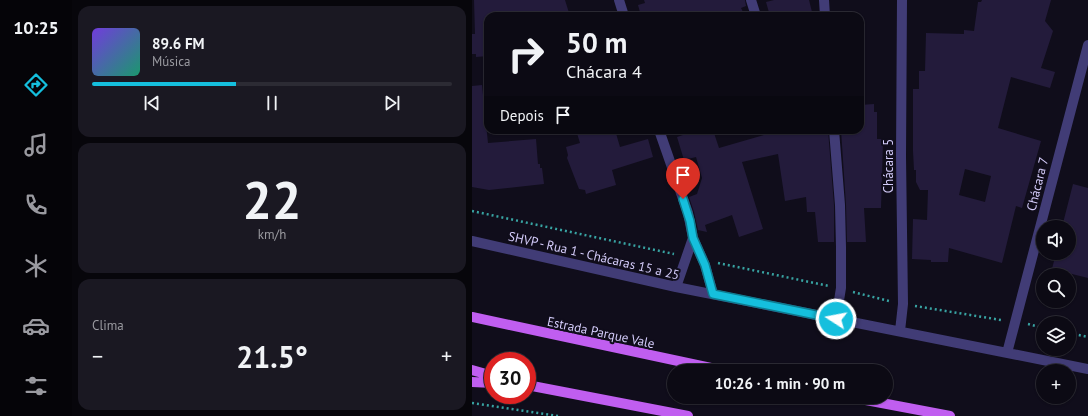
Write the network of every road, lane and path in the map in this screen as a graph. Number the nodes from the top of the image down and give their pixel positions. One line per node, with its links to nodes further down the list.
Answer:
1 (619, 0): 5 (street)
2 (751, 0): 6 (street)
3 (824, 0): 7 (street)
4 (902, 0): 19 (street, Chácara 5)
5 (623, 12)
6 (755, 12)
7 (825, 12)
8 (1088, 45): 22 (street, Chácara 7)
9 (660, 134): 12 (street)
10 (834, 134): 17 (street)
11 (472, 211): 14 (path)
12 (693, 238): 14 (street); 15 (street)
13 (472, 241): 16 (street, SHVP - Rua 1 - Chácaras 15 a 25)
14 (687, 257): 16 (street)
15 (703, 260): 17 (path); 18 (street)
16 (676, 287): 18 (street, SHVP - Rua 1 - Chácaras 15 a 25)
17 (841, 288): 19 (path); 21 (street)
18 (713, 294): 21 (street, SHVP - Rua 1 - Chácaras 15 a 25)
19 (902, 304): 22 (path); 24 (street, Chácara 5)
20 (472, 317): 28 (main road, Estrada Parque Vale)
21 (836, 319): 24 (street, SHVP - Rua 1 - Chácaras 15 a 25)
22 (1015, 322): 23 (path); 27 (street, Chácara 7)
23 (1036, 326)
24 (900, 331): 27 (street, SHVP - Rua 1 - Chácaras 15 a 25)
25 (1076, 334): 26 (path)
26 (1088, 337)
27 (1007, 353): 29 (street, SHVP - Rua 1 - Chácaras 15 a 25)
28 (692, 364)
29 (1088, 369)
30 (472, 370): 31 (main road)
31 (484, 373)
32 (472, 382): 33 (main road)
33 (484, 383)
34 (536, 387): 38 (main road)
35 (472, 403): 37 (path)
36 (887, 404): 39 (main road)
37 (558, 416)
38 (688, 416)
39 (950, 416)

